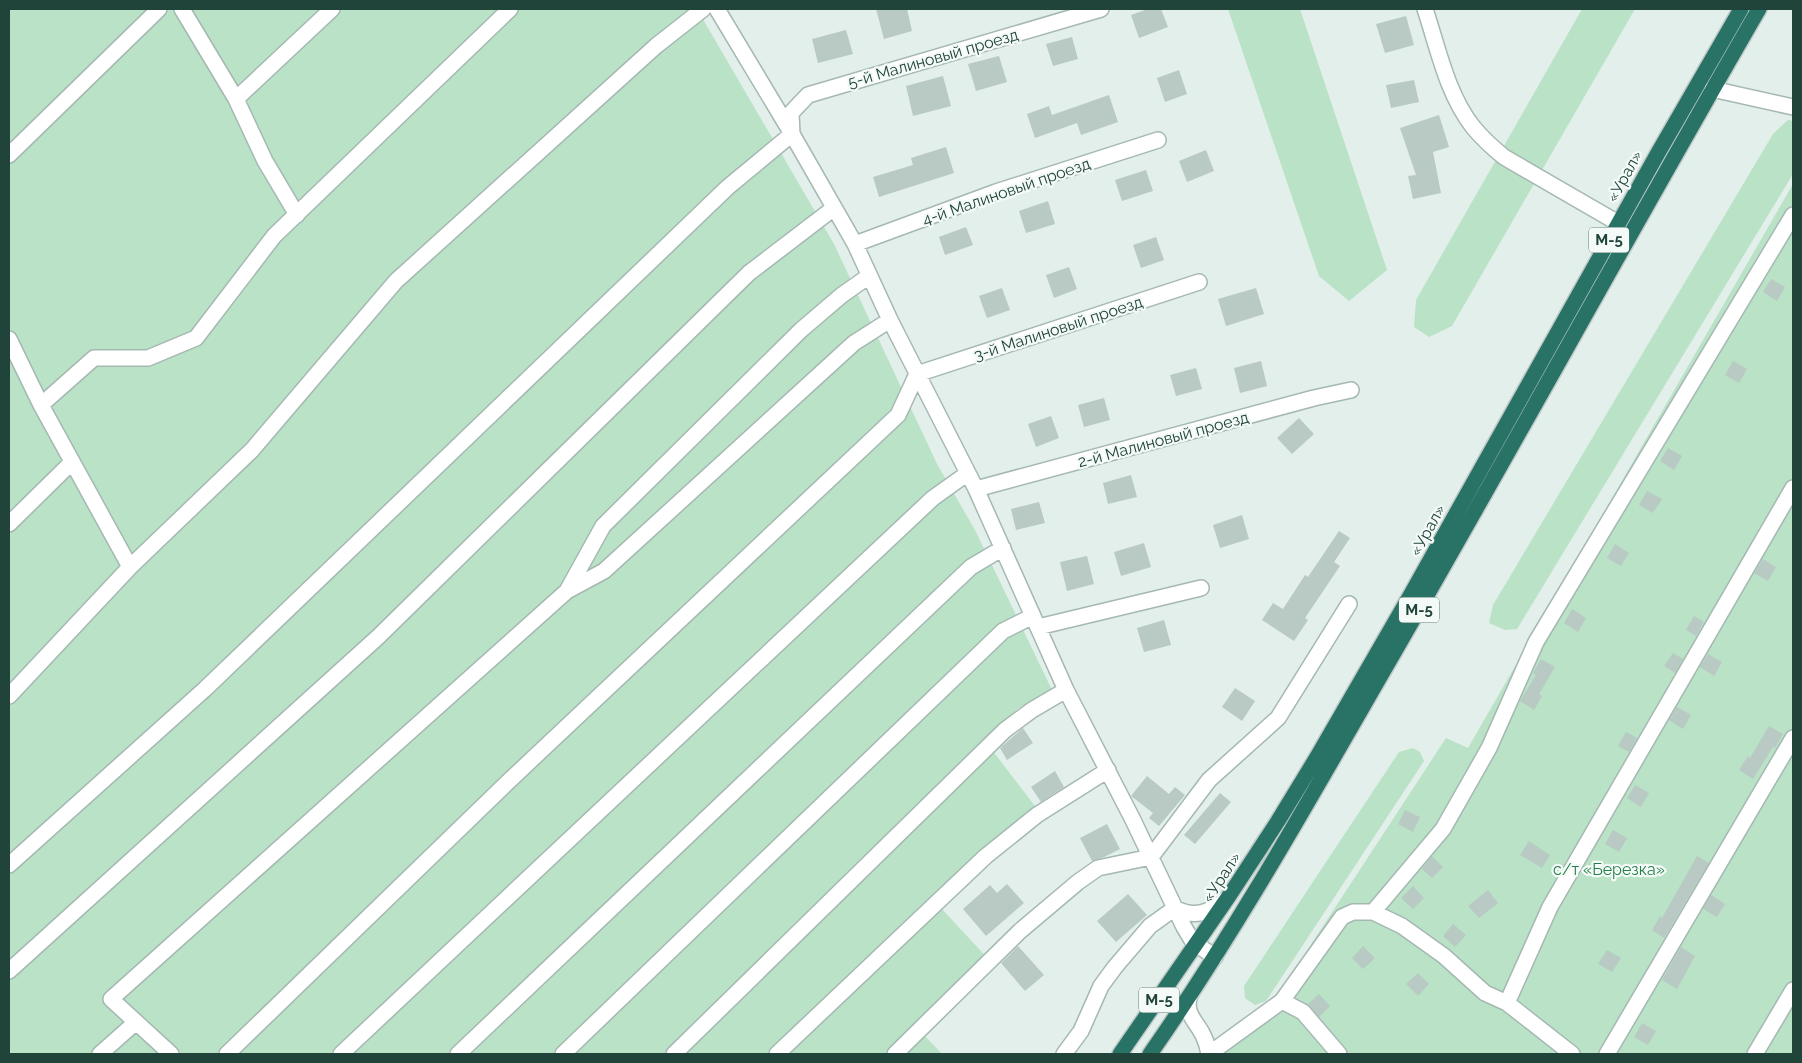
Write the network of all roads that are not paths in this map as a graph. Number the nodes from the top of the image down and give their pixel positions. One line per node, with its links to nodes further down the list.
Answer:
1 (159, 9): 16 (street)
2 (182, 9): 12 (street)
3 (332, 9): 12 (street)
4 (510, 9): 18 (street)
5 (703, 9): 35 (street)
6 (717, 9): 14 (street)
7 (1101, 9): 14 (street, 5-й Малиновый проезд)
8 (1425, 9): 20 (street)
9 (1741, 9): 20 (highway, «Урал» / М-5)
10 (1759, 9): 11 (highway, «Урал» / М-5)
11 (1712, 89): 13 (street); 50 (highway, «Урал» / М-5)
12 (236, 99): 18 (street)
13 (1793, 106)
14 (792, 134): 17 (street); 45 (street)
15 (1158, 140): 21 (street, 4-й Малиновый проезд)
16 (9, 155)
17 (834, 208): 21 (street); 51 (street)
18 (297, 215): 28 (street)
19 (1793, 216): 48 (street)
20 (1618, 223): 46 (highway, «Урал» / М-5)
21 (854, 244): 22 (street)
22 (870, 276): 24 (street); 37 (street)
23 (1199, 282): 26 (street, 3-й Малиновый проезд)
24 (890, 320): 26 (street); 37 (street)
25 (9, 339): 28 (street)
26 (917, 374): 30 (street); 62 (street)
27 (1351, 390): 32 (street, 2-й Малиновый проезд)
28 (41, 404): 29 (street)
29 (72, 462): 33 (street); 35 (street)
30 (968, 473): 32 (street); 63 (street)
31 (1793, 488): 56 (street)
32 (976, 490): 34 (street)
33 (9, 524)
34 (1003, 548): 39 (street); 64 (street)
35 (130, 568): 41 (street)
36 (1201, 588): 39 (street)
37 (567, 590): 57 (street)
38 (1349, 604): 44 (street)
39 (1036, 621): 40 (street); 65 (street)
40 (1066, 690): 43 (street); 66 (street)
41 (9, 696)
42 (1793, 738): 75 (street)
43 (1108, 770): 44 (street); 67 (street)
44 (1151, 857): 47 (street); 68 (street)
45 (9, 865)
46 (1229, 896): 47 (street); 49 (highway, «Урал» / М-5)
47 (1178, 912): 49 (street); 52 (street); 69 (street)
48 (1373, 912): 55 (street); 56 (street)
49 (1196, 945): 50 (street); 52 (highway, «Урал» / М-5)
50 (1216, 957): 54 (highway, «Урал» / М-5)
51 (9, 971)
52 (1176, 975): 70 (highway, «Урал» / М-5)
53 (1793, 990): 76 (street)
54 (1189, 998): 58 (street); 59 (highway, «Урал» / М-5)
55 (1282, 1001): 72 (street); 73 (street)
56 (1507, 1003): 74 (street)
57 (136, 1022): 60 (street); 61 (street)
58 (1197, 1026): 59 (street); 72 (street)
59 (1166, 1032): 71 (highway, «Урал» / М-5)
60 (100, 1054)
61 (171, 1054)
62 (227, 1054)
63 (341, 1054)
64 (458, 1054)
65 (563, 1054)
66 (674, 1054)
67 (777, 1054)
68 (895, 1054)
69 (1064, 1054)
70 (1120, 1054)
71 (1150, 1054)
72 (1209, 1054)
73 (1339, 1054)
74 (1572, 1054)
75 (1606, 1054)
76 (1755, 1054)

